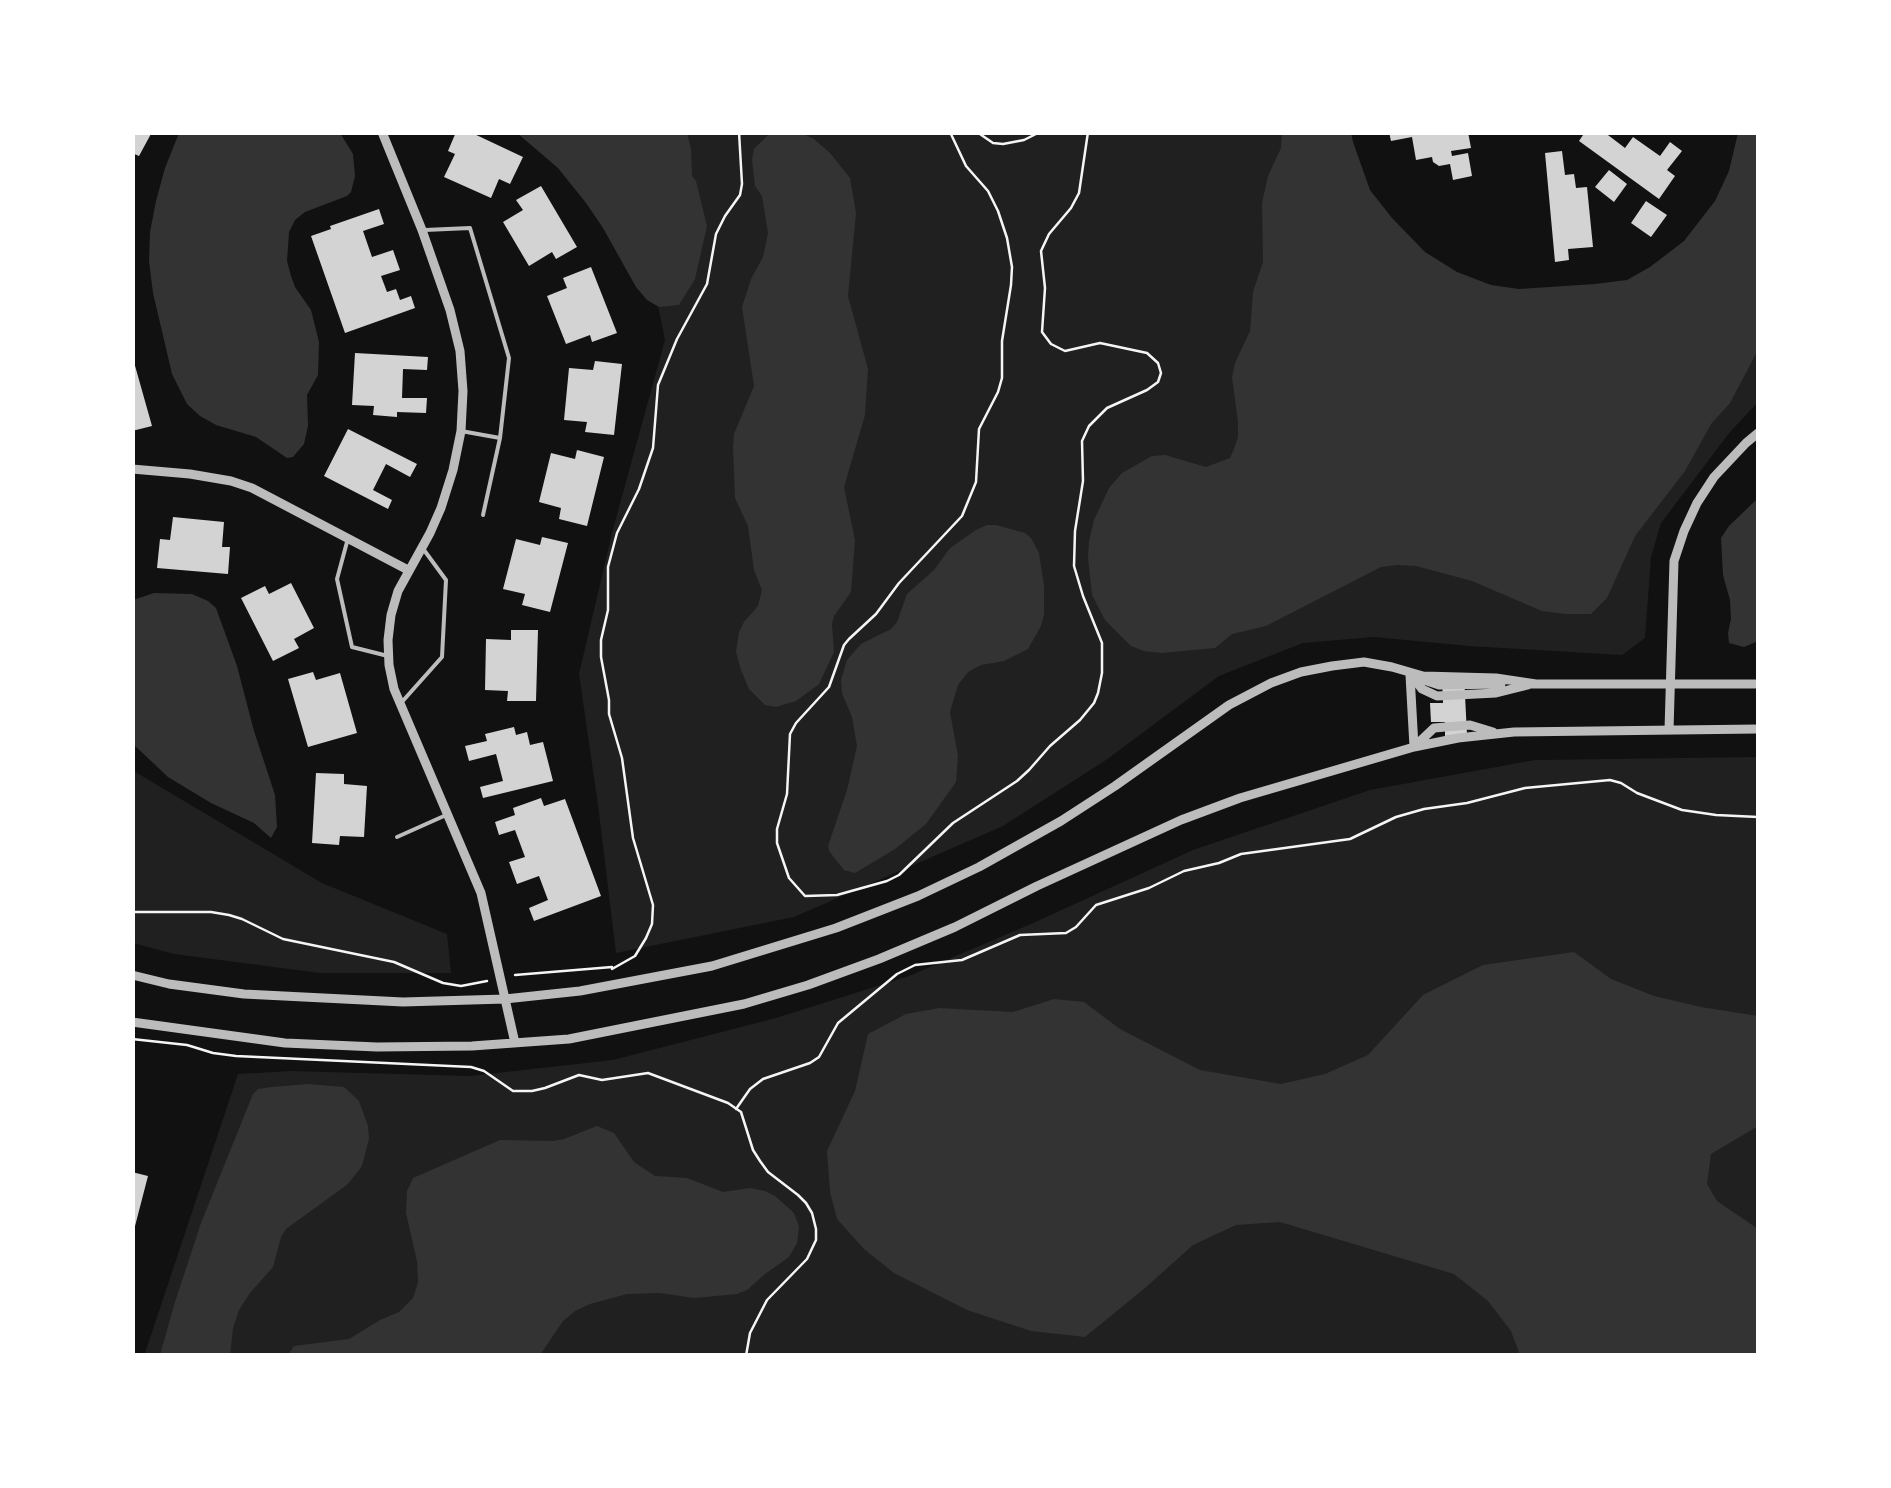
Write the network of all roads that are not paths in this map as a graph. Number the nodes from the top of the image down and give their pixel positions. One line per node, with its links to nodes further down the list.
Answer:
1 (382, 132): 2 (street)
2 (422, 230): 3 (street); 5 (lane)
3 (461, 431): 5 (lane); 9 (street)
4 (1758, 433): 14 (street)
5 (500, 438): 7 (lane)
6 (132, 470): 8 (street)
7 (483, 515)
8 (349, 538): 10 (street); 11 (lane)
9 (422, 546): 10 (street); 15 (lane)
10 (408, 570): 11 (street)
11 (388, 656): 15 (street)
12 (1410, 672): 14 (street); 18 (street); 22 (street)
13 (1758, 684): 14 (street)
14 (1670, 685): 17 (street)
15 (400, 704): 19 (street)
16 (1758, 729): 17 (street)
17 (1669, 730): 18 (street)
18 (1414, 747): 24 (street)
19 (448, 814): 20 (lane); 22 (street)
20 (397, 837)
21 (132, 976): 22 (street)
22 (505, 999): 24 (street)
23 (132, 1022): 24 (street)
24 (515, 1043)

